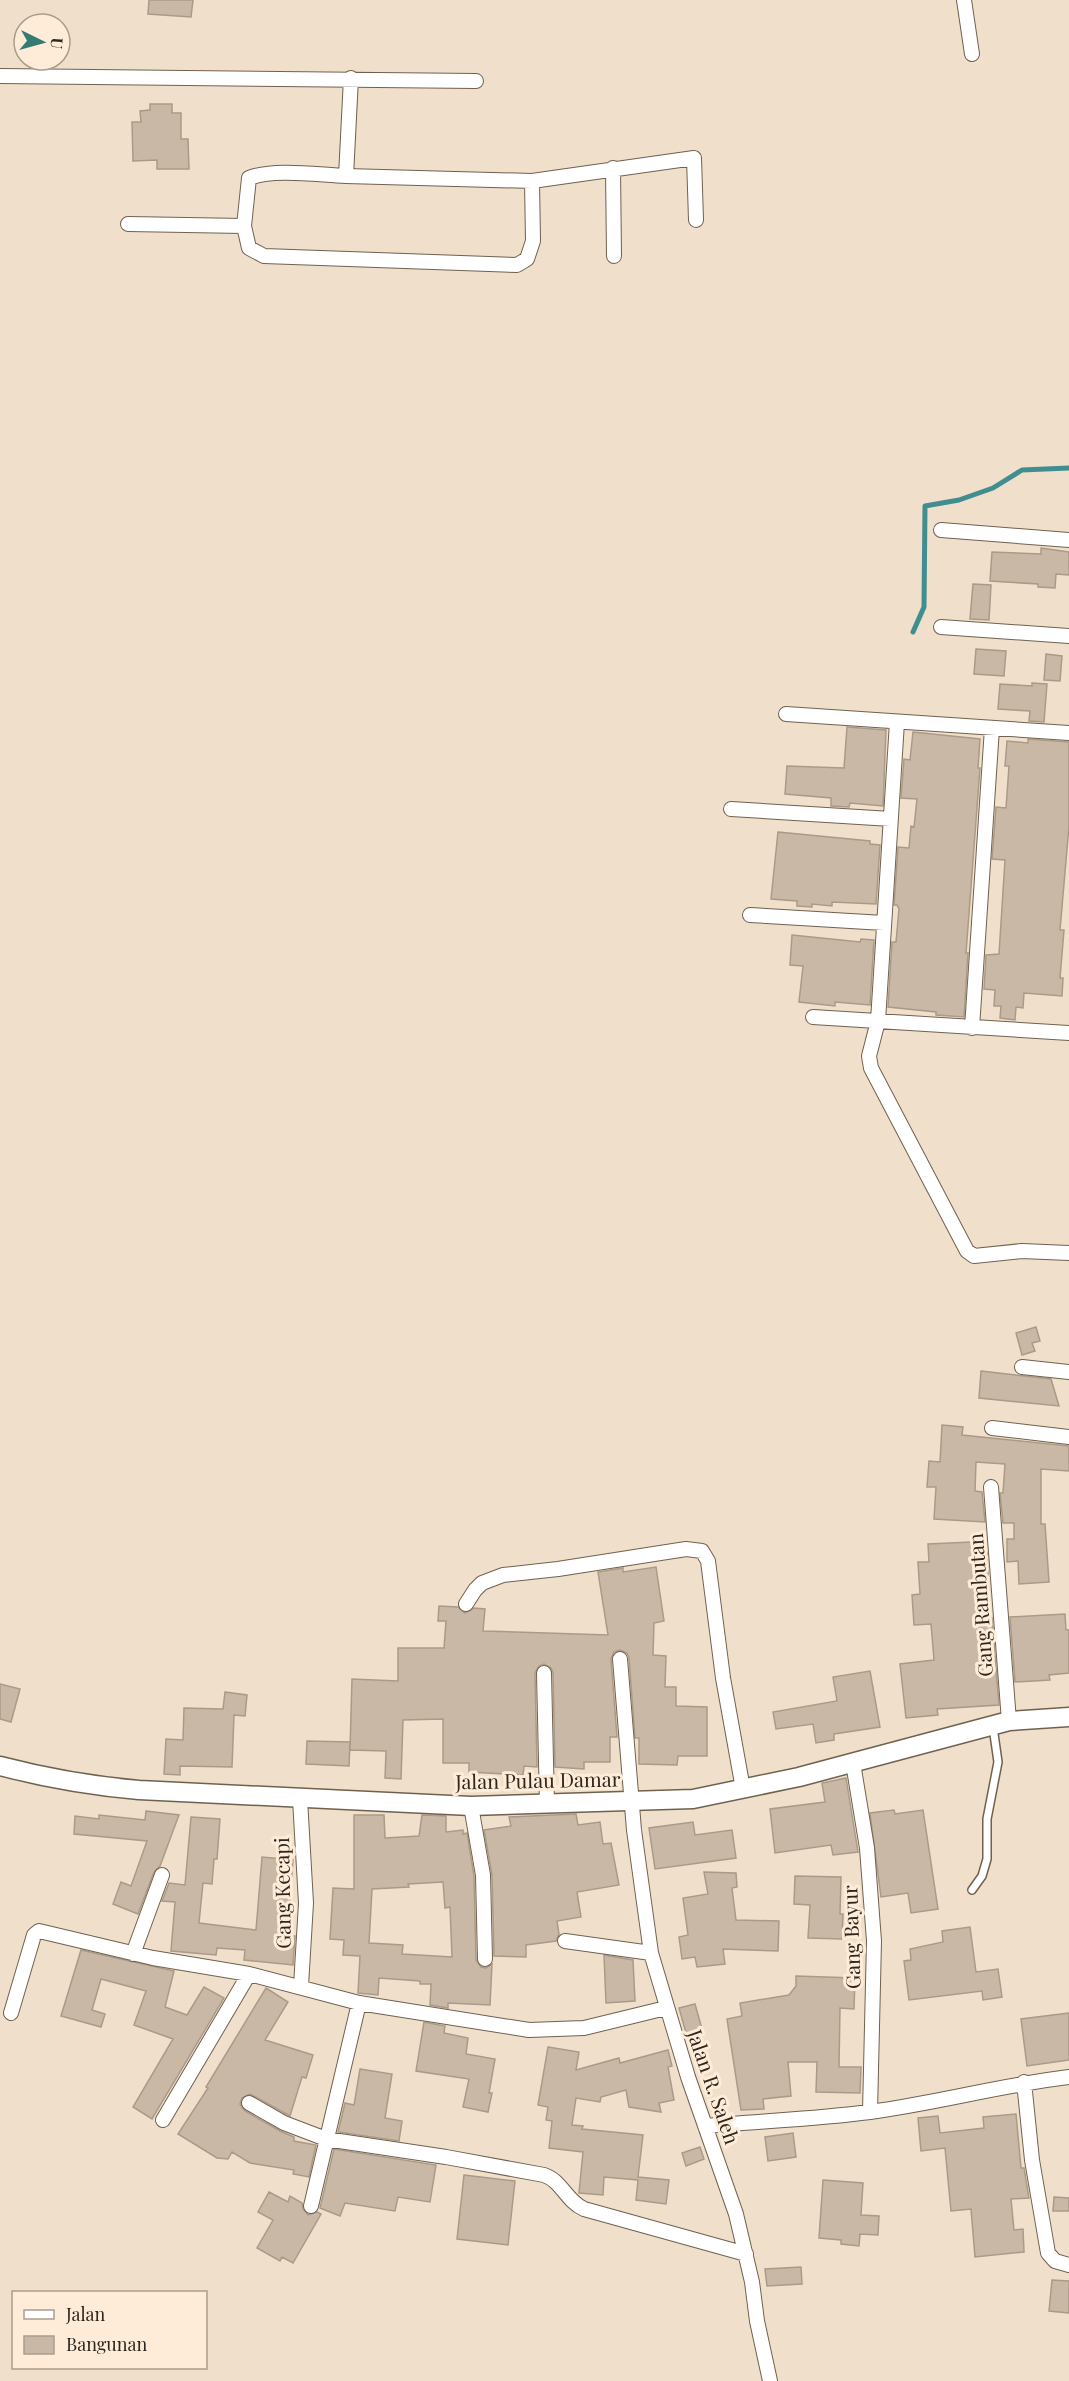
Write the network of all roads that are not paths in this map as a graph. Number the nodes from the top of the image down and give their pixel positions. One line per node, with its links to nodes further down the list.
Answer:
1 (964, 0): 2 (street)
2 (972, 54)
3 (0, 76): 4 (street)
4 (351, 78): 5 (street); 7 (street)
5 (476, 81)
6 (613, 168): 8 (street); 9 (street); 12 (street)
7 (346, 176): 8 (street); 11 (street)
8 (532, 181): 11 (street)
9 (696, 220)
10 (128, 224): 11 (street)
11 (244, 226)
12 (614, 256)
13 (941, 530): 14 (street)
14 (1069, 540)
15 (941, 627): 16 (street)
16 (1069, 636)
17 (786, 714): 18 (street)
18 (897, 722): 19 (street); 22 (street)
19 (992, 728): 20 (street); 27 (street)
20 (1069, 733)
21 (732, 809): 22 (street)
22 (891, 819): 24 (street)
23 (750, 915): 24 (street)
24 (884, 923): 26 (street)
25 (813, 1017): 26 (street)
26 (878, 1021): 27 (street); 29 (street)
27 (972, 1028): 28 (street)
28 (1069, 1033)
29 (1069, 1253)
30 (1022, 1367): 31 (street)
31 (1069, 1372)
32 (992, 1428): 33 (street)
33 (1069, 1437)
34 (991, 1487): 39 (street, Gang Rambutan)
35 (466, 1604): 42 (street)
36 (620, 1659): 44 (street, Jalan R. Saleh)
37 (544, 1673): 45 (street)
38 (1069, 1716): 39 (street, Jalan Pulau Damar)
39 (1001, 1723): 40 (street, Jalan Pulau Damar); 48 (lane)
40 (853, 1763): 42 (street, Jalan Pulau Damar); 61 (street, Gang Bayur)
41 (0, 1767): 43 (street, Jalan Pulau Damar)
42 (743, 1789): 44 (street, Jalan Pulau Damar)
43 (300, 1799): 46 (street, Jalan Pulau Damar); 54 (street, Gang Kecapi)
44 (632, 1802): 45 (street, Jalan Pulau Damar); 50 (street, Jalan R. Saleh)
45 (547, 1805): 46 (street, Jalan Pulau Damar)
46 (471, 1806): 52 (street)
47 (162, 1875): 51 (street)
48 (972, 1890)
49 (565, 1941): 50 (street)
50 (651, 1953): 56 (street, Jalan R. Saleh)
51 (133, 1954): 53 (street); 57 (street)
52 (484, 1959)
53 (249, 1974): 54 (street); 62 (street)
54 (301, 1986): 55 (street)
55 (359, 2003): 56 (street); 64 (street)
56 (666, 2008): 63 (street, Jalan R. Saleh)
57 (11, 2013)
58 (1069, 2077): 59 (street)
59 (1024, 2082): 61 (street); 67 (street)
60 (249, 2103): 64 (street)
61 (870, 2112): 63 (street)
62 (163, 2120)
63 (706, 2126): 66 (street, Jalan R. Saleh)
64 (326, 2139): 65 (street); 66 (street)
65 (312, 2206)
66 (746, 2253): 68 (street, Jalan R. Saleh)
67 (1069, 2265)
68 (770, 2381)

